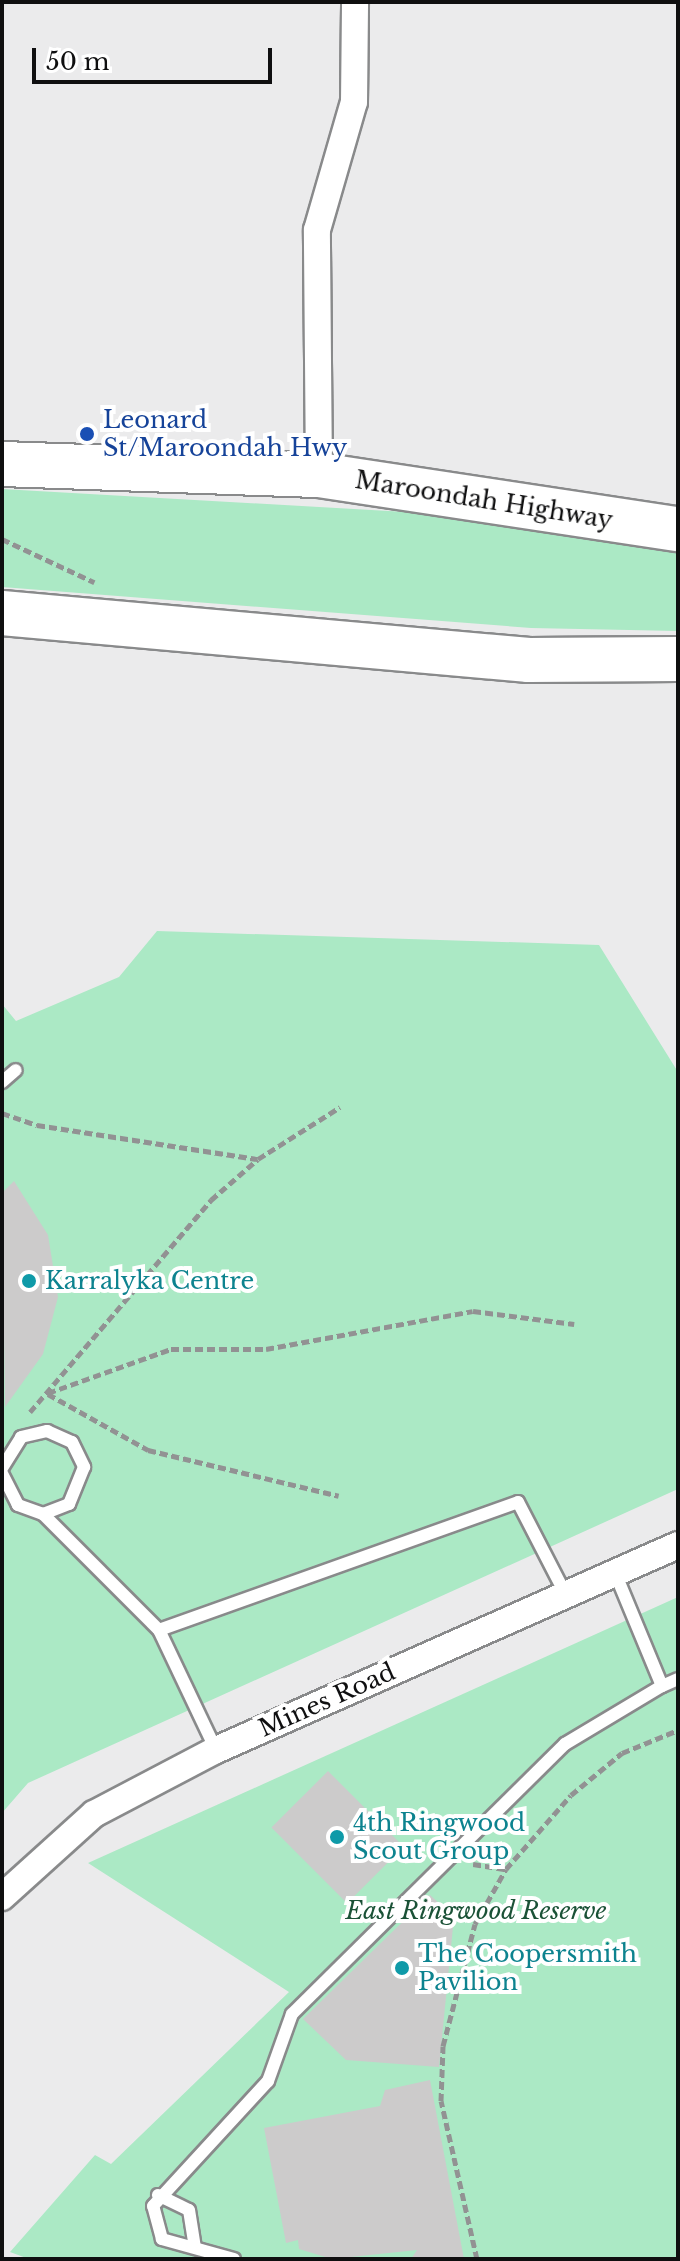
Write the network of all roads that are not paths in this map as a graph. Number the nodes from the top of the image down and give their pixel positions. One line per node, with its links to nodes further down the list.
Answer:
1 (355, 2): 3 (street)
2 (2, 464): 3 (highway, Maroondah Highway)
3 (319, 475): 4 (highway, Maroondah Highway)
4 (678, 529)
5 (2, 613): 6 (highway)
6 (678, 659)
7 (16, 1070): 8 (lane)
8 (2, 1082)
9 (2, 1468): 11 (lane)
10 (2, 1474): 11 (lane)
11 (43, 1514): 15 (lane)
12 (678, 1545): 13 (street, Mines Road)
13 (614, 1570): 14 (street, Mines Road); 17 (lane)
14 (565, 1593): 15 (lane); 18 (street, Mines Road)
15 (159, 1630): 18 (lane)
16 (678, 1679): 17 (lane)
17 (662, 1686): 20 (lane)
18 (216, 1750): 19 (street, Mines Road)
19 (2, 1897)
20 (158, 2195): 21 (lane); 21 (lane)
21 (195, 2246): 22 (lane)
22 (234, 2259)

